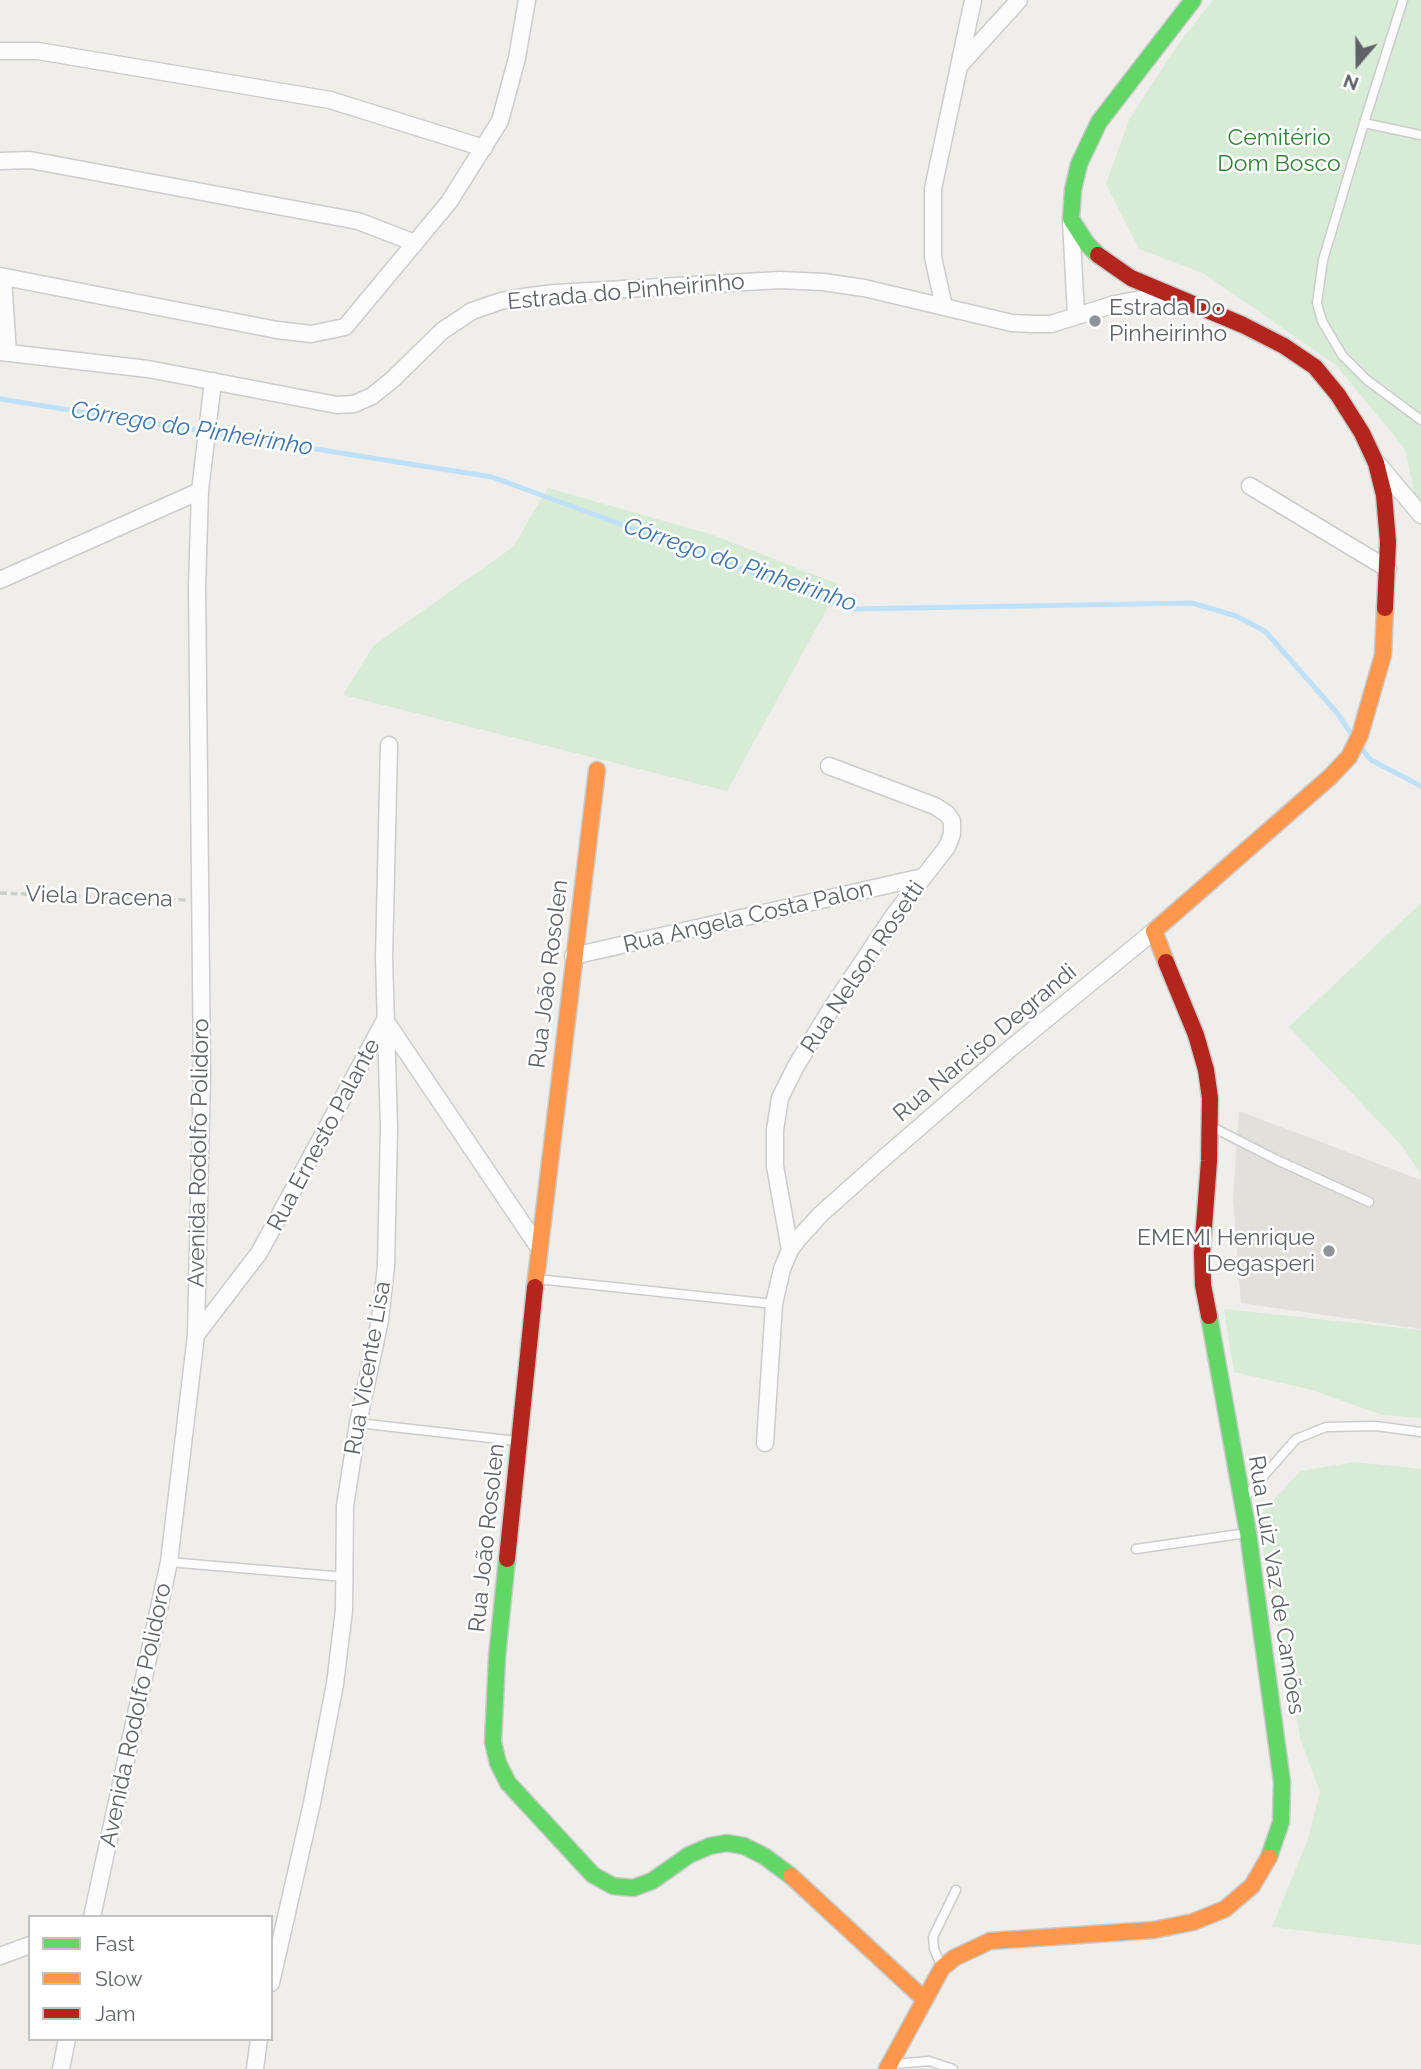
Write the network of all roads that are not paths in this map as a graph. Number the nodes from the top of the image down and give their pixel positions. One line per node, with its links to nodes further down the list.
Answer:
1 (527, 0): 10 (street)
2 (972, 0): 7 (street)
3 (1019, 0): 7 (street)
4 (1194, 0): 12 (main road)
5 (1403, 0): 8 (lane)
6 (0, 51): 10 (street)
7 (960, 65): 16 (street)
8 (1364, 123): 9 (lane); 20 (lane)
9 (1421, 135)
10 (484, 148): 13 (street)
11 (0, 161): 13 (street)
12 (1071, 219): 15 (main road); 17 (street)
13 (415, 243): 14 (street)
14 (2, 277): 18 (street)
15 (1167, 294): 17 (street, Estrada do Pinheirinho); 21 (main road)
16 (944, 307): 17 (street, Estrada do Pinheirinho); 19 (street, Estrada do Pinheirinho)
17 (1076, 316)
18 (4, 353): 19 (street, Estrada do Pinheirinho)
19 (213, 381): 23 (street, Avenida Rodolfo Polidoro)
20 (1421, 420)
21 (1376, 463): 24 (street); 25 (main road)
22 (1250, 486): 25 (street)
23 (200, 491): 26 (street); 40 (street, Avenida Rodolfo Polidoro)
24 (1421, 515)
25 (1388, 569): 31 (main road, Rua Narciso Degrandi)
26 (0, 580)
27 (388, 745): 33 (street, Rua Vicente Lisa)
28 (829, 766): 30 (street, Rua Nelson Rosetti)
29 (597, 770): 32 (main road, Rua João Rosolen)
30 (923, 877): 32 (street, Rua Angela Costa Palon); 37 (street, Rua Nelson Rosetti)
31 (1154, 930): 34 (main road, Rua Luiz Vaz de Camões); 37 (street, Rua Narciso Degrandi)
32 (573, 956): 36 (main road, Rua João Rosolen)
33 (385, 1020): 36 (street, Rua Ernesto Palante); 40 (street, Rua Ernesto Palante); 41 (street, Rua Vicente Lisa)
34 (1209, 1126): 35 (lane); 45 (main road, Rua Luiz Vaz de Camões)
35 (1369, 1202)
36 (539, 1248): 38 (main road, Rua João Rosolen)
37 (790, 1250): 39 (street, Rua Narciso Degrandi)
38 (537, 1279): 39 (lane); 43 (main road, Rua João Rosolen)
39 (774, 1304): 44 (street, Rua Narciso Degrandi)
40 (196, 1335): 48 (street, Avenida Rodolfo Polidoro)
41 (358, 1423): 43 (lane); 49 (street, Rua Vicente Lisa)
42 (1421, 1432): 45 (lane)
43 (520, 1442): 56 (main road, Rua João Rosolen)
44 (765, 1443)
45 (1242, 1500): 46 (main road, Rua Luiz Vaz de Camões)
46 (1248, 1532): 47 (lane); 54 (main road, Rua Luiz Vaz de Camões)
47 (1136, 1549)
48 (169, 1562): 49 (lane); 51 (street, Avenida Rodolfo Polidoro)
49 (345, 1577): 55 (street, Rua Vicente Lisa)
50 (956, 1890): 54 (lane)
51 (92, 1915)
52 (28, 1946): 53 (street)
53 (0, 1956)
54 (942, 1968): 56 (main road, Rua Luiz Vaz de Camões)
55 (273, 1974)
56 (924, 1999): 59 (main road, Rua Luiz Vaz de Camões)
57 (67, 2041): 60 (street)
58 (259, 2041): 61 (street)
59 (889, 2067): 62 (lane)
60 (61, 2069)
61 (255, 2069)
62 (953, 2069)

